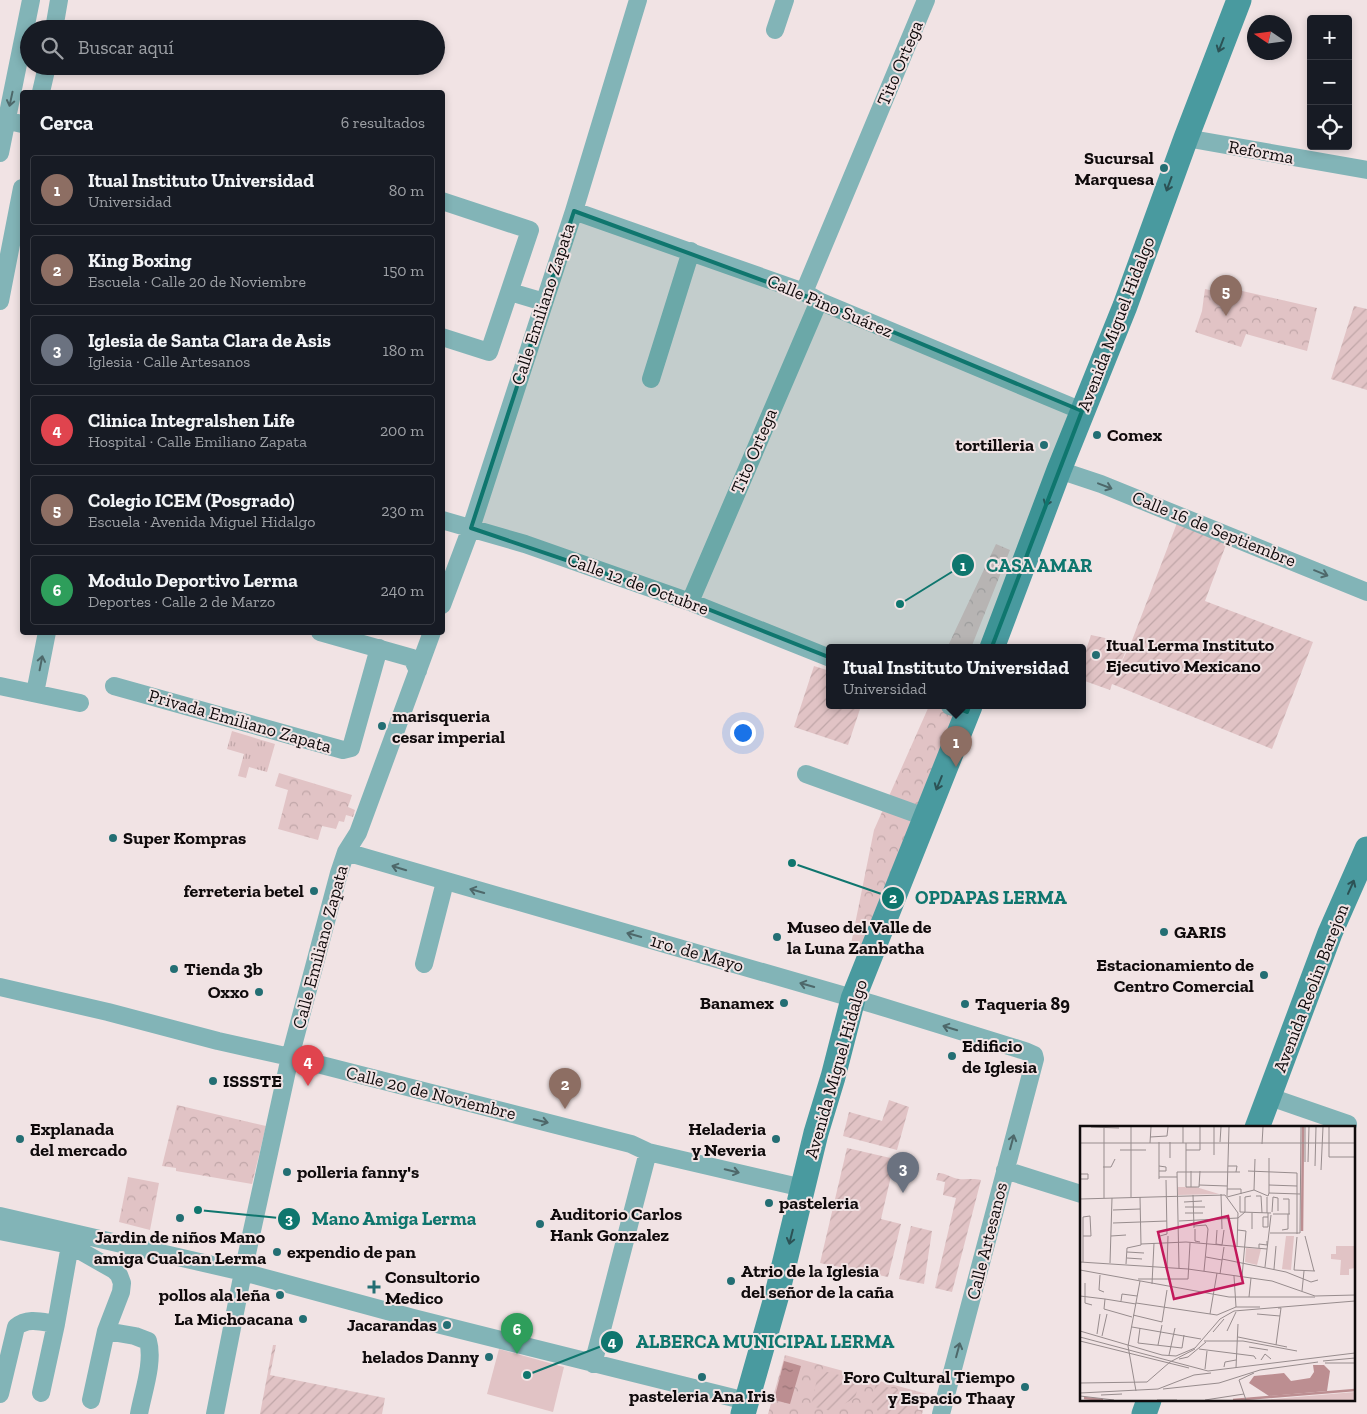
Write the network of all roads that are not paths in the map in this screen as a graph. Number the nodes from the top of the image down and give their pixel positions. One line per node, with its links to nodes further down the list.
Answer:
1 (31, 0): 7 (street, one-way to 7)
2 (59, 0): 8 (street)
3 (638, 0): 19 (street, Calle Emiliano Zapata)
4 (785, 0): 9 (street)
5 (926, 0): 22 (street, Tito Ortega)
6 (1239, 0): 14 (main road, Avenida Miguel Hidalgo, one-way to 14)
7 (28, 20)
8 (56, 20)
9 (775, 30)
10 (20, 63): 13 (street, one-way to 13)
11 (45, 75): 12 (street)
12 (42, 90)
13 (10, 121): 15 (street)
14 (1186, 138): 16 (street, Reforma); 27 (main road, Avenida Miguel Hidalgo, one-way to 27)
15 (0, 153)
16 (1367, 170)
17 (20, 198): 23 (street)
18 (445, 202): 21 (street)
19 (574, 211): 20 (street, Calle Pino Suárez); 24 (street, Calle Emiliano Zapata)
20 (691, 251): 22 (street, Calle Pino Suárez); 26 (street)
21 (510, 292): 24 (street); 25 (street)
22 (811, 297): 27 (street, Calle Pino Suárez); 33 (street, Tito Ortega)
23 (0, 301)
24 (544, 302): 30 (street, Calle Emiliano Zapata)
25 (445, 338)
26 (651, 378)
27 (1082, 411): 28 (main road, Avenida Miguel Hidalgo)
28 (1059, 470): 31 (street, Calle 16 de Septiembre, one-way to 31); 37 (main road, Avenida Miguel Hidalgo, one-way to 37)
29 (445, 521): 30 (street, Calle 12 de Octubre)
30 (471, 528): 32 (street, Calle Emiliano Zapata); 33 (street, Calle 12 de Octubre)
31 (1367, 592)
32 (445, 597)
33 (690, 602): 39 (street, Calle 12 de Octubre)
34 (46, 635): 43 (street, one-way to 34)
35 (331, 635): 38 (street)
36 (431, 635): 40 (street, Calle Emiliano Zapata)
37 (994, 644)
38 (379, 648): 40 (street); 42 (street, Privada Emiliano Zapata)
39 (826, 656)
40 (418, 671): 49 (street, Calle Emiliano Zapata)
41 (0, 686): 43 (street)
42 (114, 686)
43 (35, 694): 44 (street)
44 (80, 703)
45 (962, 709): 47 (main road, Avenida Miguel Hidalgo, one-way to 47)
46 (806, 774): 47 (street)
47 (925, 817): 53 (main road, Avenida Miguel Hidalgo)
48 (1367, 850): 56 (main road, Avenida Reolin Barejon, one-way to 48)
49 (346, 852): 50 (street, 1ro. de Mayo, one-way to 49); 54 (street, Calle Emiliano Zapata)
50 (446, 882): 51 (street); 53 (street, 1ro. de Mayo, one-way to 50)
51 (424, 964)
52 (0, 987): 54 (street, Calle 20 de Noviembre)
53 (853, 1000): 55 (street, 1ro. de Mayo, one-way to 53); 61 (main road, Avenida Miguel Hidalgo)
54 (290, 1057): 59 (street, Calle 20 de Noviembre, one-way to 59); 66 (street, Calle Emiliano Zapata)
55 (1032, 1068): 60 (street, Calle Artesanos, one-way to 55)
56 (1270, 1097): 57 (street); 58 (main road, Avenida Reolin Barejon)
57 (1340, 1124)
58 (1258, 1126)
59 (648, 1152): 61 (street, Calle 20 de Noviembre, one-way to 61); 69 (street)
60 (1005, 1170): 62 (street); 77 (street, Calle Artesanos, one-way to 60)
61 (804, 1188): 74 (main road, Avenida Miguel Hidalgo, one-way to 74)
62 (1080, 1194)
63 (0, 1216): 66 (street)
64 (0, 1230): 65 (street)
65 (70, 1245): 67 (street); 68 (street)
66 (243, 1272): 69 (street); 76 (street, Calle Emiliano Zapata)
67 (56, 1324): 70 (street); 71 (street)
68 (106, 1331): 72 (street); 75 (street)
69 (593, 1364): 74 (street)
70 (41, 1393)
71 (0, 1394)
72 (91, 1400)
73 (1148, 1402): 78 (main road)
74 (744, 1408)
75 (139, 1414)
76 (215, 1414)
77 (941, 1414)
78 (1144, 1414)

